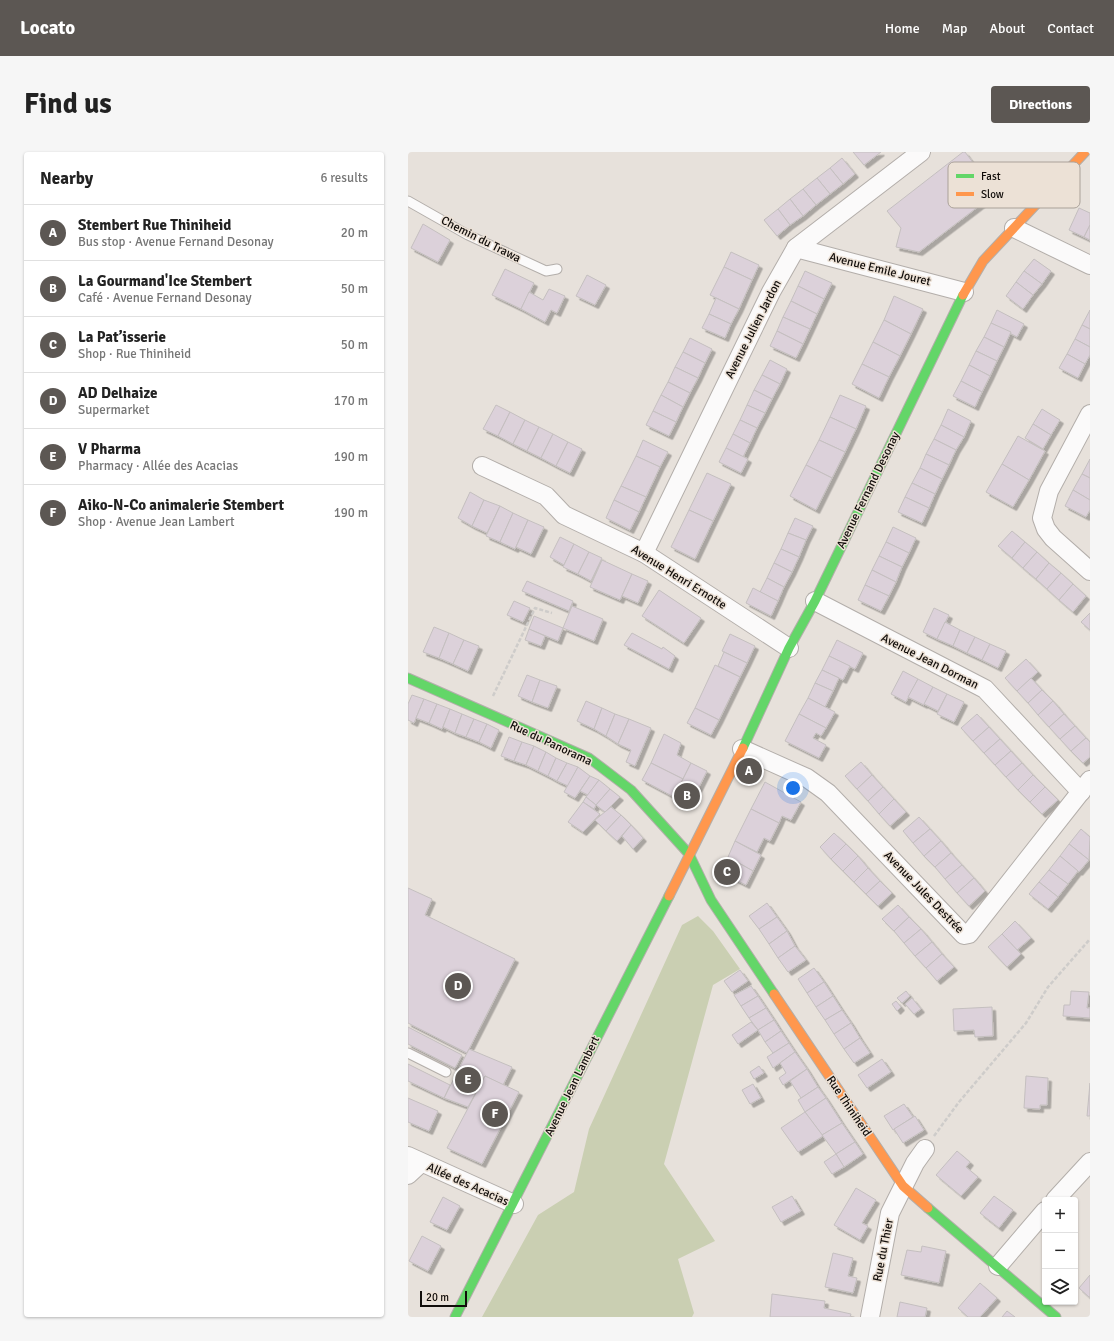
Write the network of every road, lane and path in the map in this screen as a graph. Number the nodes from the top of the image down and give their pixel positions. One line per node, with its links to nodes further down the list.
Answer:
1 (921, 152): 7 (street, Avenue Julien Jardon)
2 (1085, 152): 3 (main road, Avenue Fernand Desonay)
3 (1076, 162)
4 (408, 201): 9 (lane, Chemin du Trawa)
5 (1033, 208): 6 (main road, Avenue Fernand Desonay)
6 (1014, 228): 8 (street); 10 (main road, Avenue Fernand Desonay)
7 (796, 248): 10 (street, Avenue Emile Jouret); 13 (street, Avenue Julien Jardon)
8 (1090, 265)
9 (557, 269)
10 (964, 292): 15 (main road, Avenue Fernand Desonay)
11 (1090, 414): 14 (street)
12 (482, 466): 13 (street, Avenue Henri Ernotte)
13 (644, 553): 17 (street, Avenue Henri Ernotte)
14 (1090, 571)
15 (815, 601): 17 (main road, Avenue Fernand Desonay); 21 (street, Avenue Jean Dorman)
16 (552, 613): 19 (path)
17 (789, 648): 20 (main road, Avenue Fernand Desonay)
18 (408, 678): 19 (main road, Rue du Panorama)
19 (485, 712): 22 (main road, Rue du Panorama)
20 (742, 750): 21 (street, Avenue Jules Destrée); 22 (main road, Avenue Fernand Desonay)
21 (1085, 786)
22 (689, 854): 29 (main road, Rue Thiniheid); 31 (main road, Avenue Jean Lambert)
23 (1090, 939): 26 (path)
24 (408, 1053): 25 (lane)
25 (446, 1072)
26 (924, 1149): 29 (street, Rue du Thier)
27 (1090, 1162): 30 (street)
28 (412, 1165): 31 (street, Allée des Acacias)
29 (903, 1186): 33 (main road, Rue Thiniheid); 35 (street, Rue du Thier)
30 (1058, 1197)
31 (514, 1204): 34 (main road, Avenue Jean Lambert)
32 (1042, 1215): 33 (street)
33 (998, 1266): 36 (main road, Rue Thiniheid)
34 (455, 1317)
35 (870, 1317)
36 (1056, 1317)

